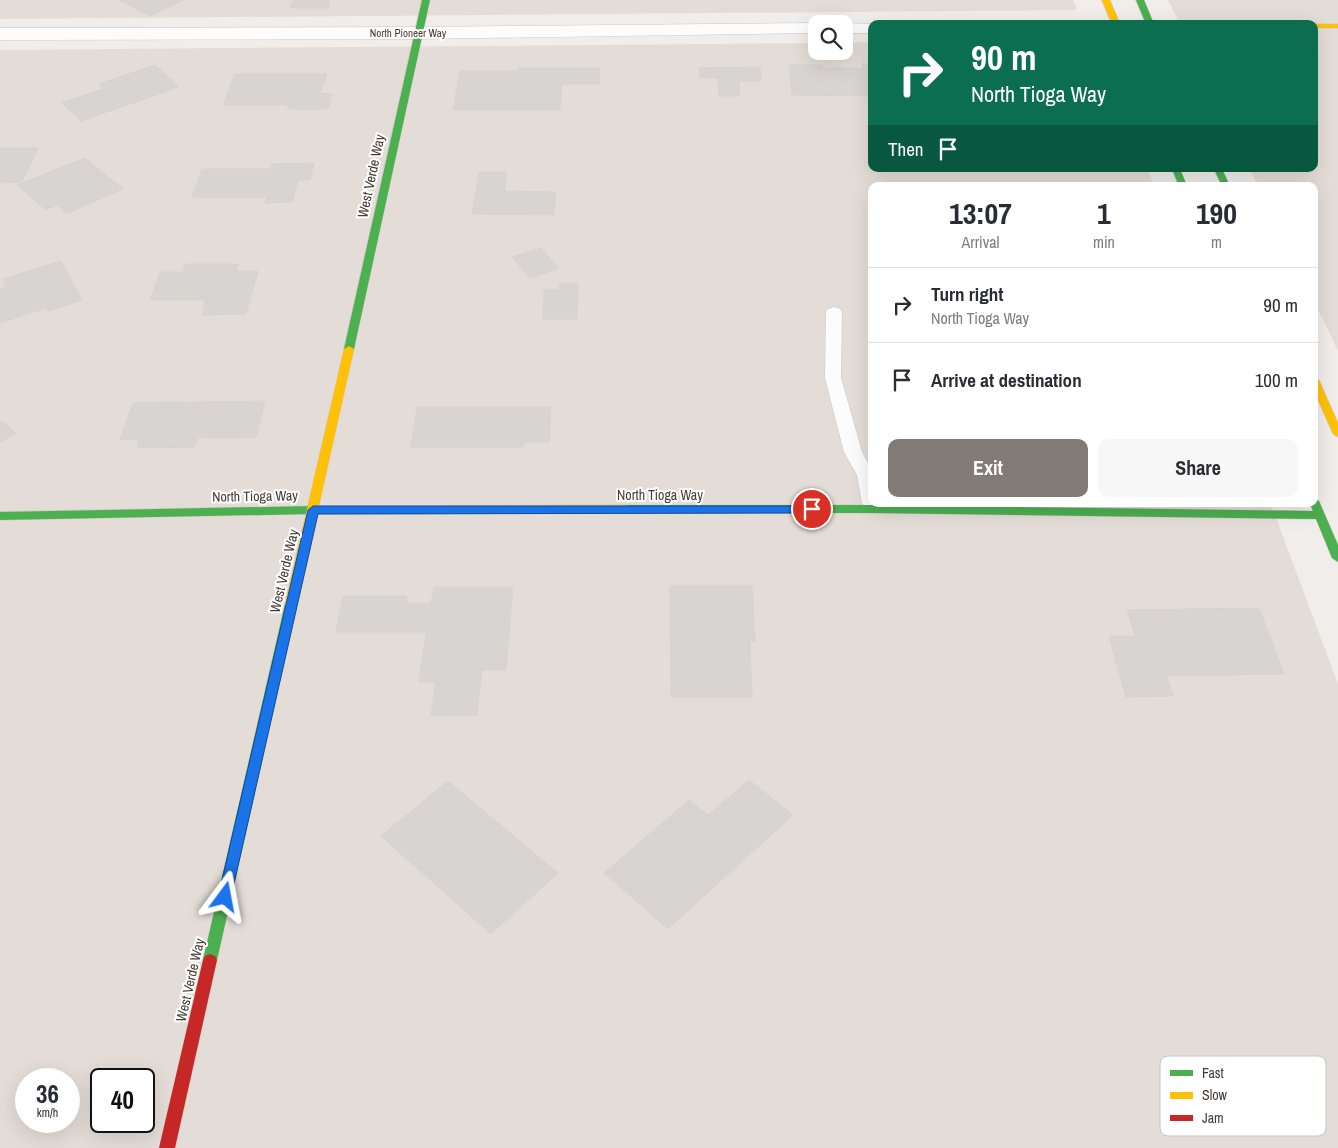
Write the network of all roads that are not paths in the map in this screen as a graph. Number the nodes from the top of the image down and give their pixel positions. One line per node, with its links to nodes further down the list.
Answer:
1 (426, 0): 11 (street, West Verde Way)
2 (1106, 0): 4 (street)
3 (1140, 0): 5 (street)
4 (1114, 20)
5 (1148, 20)
6 (1318, 26): 7 (street)
7 (1338, 26)
8 (808, 28): 11 (street, North Pioneer Way)
9 (853, 28): 10 (street)
10 (868, 28)
11 (418, 33): 12 (street, North Pioneer Way); 20 (street, West Verde Way)
12 (0, 34)
13 (834, 312): 16 (lane)
14 (1318, 389): 15 (street)
15 (1338, 434)
16 (868, 485)
17 (868, 505): 20 (street, North Tioga Way)
18 (962, 507): 21 (street, North Tioga Way)
19 (1317, 507): 21 (street)
20 (313, 510): 22 (street, North Tioga Way); 24 (street, West Verde Way)
21 (1320, 515): 23 (street)
22 (0, 516)
23 (1338, 558)
24 (167, 1148)

